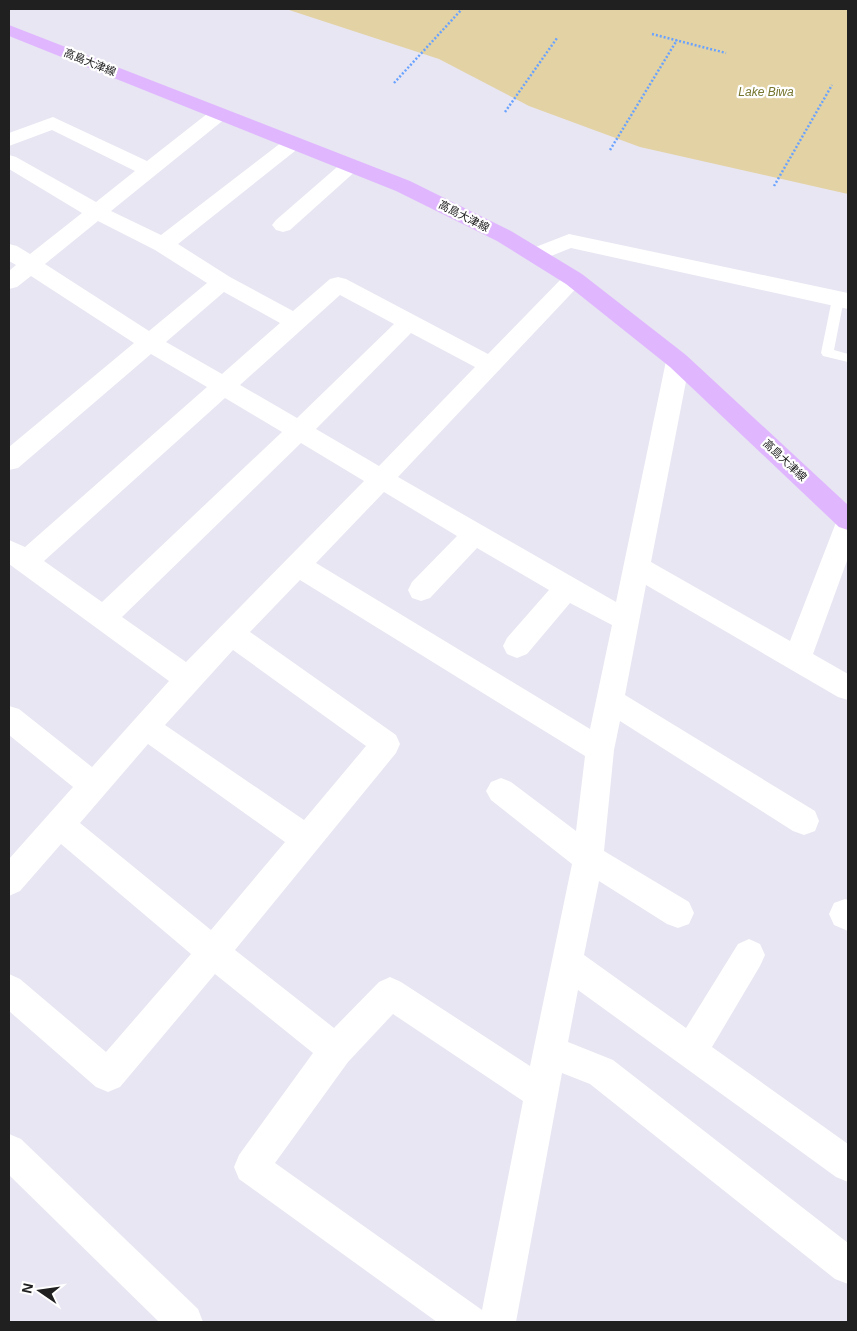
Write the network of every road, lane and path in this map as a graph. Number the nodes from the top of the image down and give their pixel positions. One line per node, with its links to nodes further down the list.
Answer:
1 (462, 9): 7 (path)
2 (11, 34): 10 (main road, 高島大津線)
3 (652, 34): 5 (path)
4 (557, 38): 9 (path)
5 (677, 40): 6 (path); 13 (path)
6 (726, 53)
7 (394, 83)
8 (832, 85): 17 (path)
9 (505, 112)
10 (219, 114): 12 (main road, 高島大津線); 16 (street)
11 (9, 140): 16 (street)
12 (293, 143): 15 (main road, 高島大津線); 20 (street)
13 (610, 150)
14 (9, 161): 18 (street)
15 (351, 165): 19 (street); 22 (main road, 高島大津線)
16 (149, 170): 18 (street)
17 (774, 186)
18 (97, 212): 20 (street); 23 (street)
19 (284, 225)
20 (163, 246): 26 (street)
21 (9, 251): 23 (street)
22 (536, 255): 24 (main road, 高島大津線); 27 (street)
23 (32, 265): 25 (street); 30 (street)
24 (574, 279): 32 (main road, 高島大津線); 33 (street)
25 (9, 282)
26 (222, 282): 28 (street); 30 (street)
27 (843, 300): 31 (lane)
28 (295, 322): 29 (street); 34 (street)
29 (409, 322): 33 (street); 35 (street)
30 (150, 343): 34 (street); 36 (street)
31 (848, 358)
32 (678, 361): 38 (main road, 高島大津線); 42 (street)
33 (491, 366): 37 (street)
34 (224, 385): 35 (street); 40 (street)
35 (299, 431): 37 (street); 45 (street)
36 (9, 461)
37 (383, 479): 39 (street); 41 (street)
38 (847, 519): 49 (street)
39 (474, 534): 43 (street); 44 (street)
40 (18, 556): 45 (street)
41 (299, 566): 47 (street); 55 (street)
42 (636, 566): 46 (street); 49 (street)
43 (567, 588): 46 (street); 48 (street)
44 (421, 590)
45 (104, 617): 50 (street)
46 (625, 619): 52 (street)
47 (232, 634): 50 (street); 60 (street)
48 (517, 646)
49 (798, 659): 51 (street)
50 (188, 679): 54 (street)
51 (848, 688)
52 (610, 700): 55 (street); 58 (street)
53 (9, 718): 56 (street)
54 (146, 727): 56 (street); 60 (street)
55 (600, 750): 61 (street)
56 (94, 786): 59 (street)
57 (500, 791): 61 (street)
58 (804, 821)
59 (60, 824): 62 (street); 64 (street)
60 (306, 840): 64 (street)
61 (588, 858): 63 (street); 66 (street)
62 (9, 881)
63 (678, 913)
64 (213, 952): 67 (street); 68 (street)
65 (749, 955): 70 (street)
66 (568, 963): 69 (street); 70 (street)
67 (9, 990)
68 (336, 1050): 71 (street); 76 (street)
69 (550, 1052): 71 (street); 74 (street)
70 (690, 1052): 73 (street)
71 (541, 1093): 77 (street)
72 (9, 1151): 75 (street)
73 (848, 1165)
74 (848, 1266)
75 (184, 1322)
76 (468, 1322)
77 (498, 1322)

